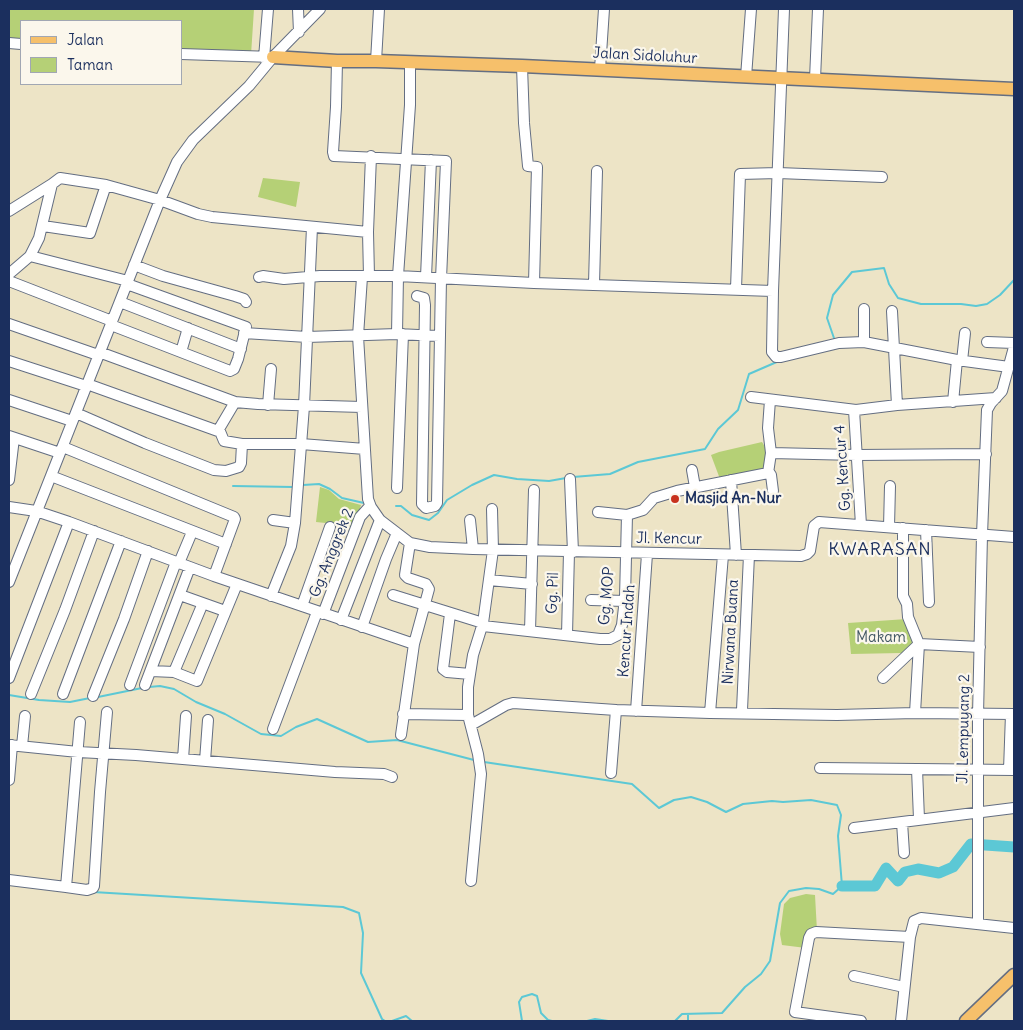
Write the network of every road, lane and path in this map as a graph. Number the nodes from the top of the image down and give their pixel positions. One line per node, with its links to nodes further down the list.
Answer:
1 (268, 9): 11 (street)
2 (298, 9): 9 (street)
3 (320, 9): 9 (street)
4 (380, 9): 13 (street)
5 (604, 9): 16 (street)
6 (751, 9): 17 (street)
7 (784, 9): 18 (street)
8 (818, 9): 19 (street)
9 (298, 32): 11 (street)
10 (182, 54): 11 (street)
11 (268, 58): 12 (main road, Jalan Sidoluhur); 29 (street)
12 (337, 61): 13 (main road, Jalan Sidoluhur); 21 (street)
13 (376, 61): 14 (main road, Jalan Sidoluhur)
14 (410, 63): 15 (main road, Jalan Sidoluhur); 22 (street)
15 (522, 66): 16 (main road, Jalan Sidoluhur); 45 (street)
16 (600, 69): 17 (main road, Jalan Sidoluhur)
17 (746, 77): 18 (main road, Jalan Sidoluhur)
18 (780, 79): 19 (main road, Jalan Sidoluhur); 25 (street)
19 (815, 80): 20 (main road, Jalan Sidoluhur)
20 (1014, 89)
21 (370, 156): 22 (street); 33 (street, Jl. Kencur)
22 (406, 159): 23 (street); 38 (street)
23 (431, 160): 41 (street); 42 (street)
24 (597, 170): 46 (street)
25 (778, 173): 26 (street); 47 (street); 48 (street)
26 (882, 177)
27 (52, 184): 28 (street); 30 (street); 31 (street)
28 (106, 185): 29 (street); 31 (street)
29 (160, 200): 32 (street); 35 (street)
30 (9, 211)
31 (43, 226): 34 (street)
32 (312, 227): 33 (street); 40 (street)
33 (368, 232): 37 (street, Jl. Kencur)
34 (30, 256): 36 (street); 44 (street)
35 (134, 266): 44 (street); 51 (street)
36 (9, 274)
37 (365, 276): 38 (street); 40 (street); 61 (street, Jl. Kencur)
38 (398, 276): 41 (street); 59 (street)
39 (259, 277): 40 (street)
40 (310, 277): 63 (street)
41 (426, 277): 42 (street)
42 (441, 279): 45 (street); 62 (street)
43 (9, 281): 54 (street)
44 (127, 283): 50 (street); 57 (street)
45 (534, 284): 46 (street)
46 (594, 284): 47 (street)
47 (736, 289): 48 (street)
48 (773, 291): 64 (street)
49 (417, 296): 60 (street)
50 (120, 302): 54 (street); 56 (street)
51 (246, 302)
52 (864, 308): 64 (street)
53 (892, 311): 67 (street)
54 (111, 323): 70 (street); 71 (street)
55 (9, 324): 71 (street)
56 (188, 328): 69 (street); 70 (street)
57 (244, 333): 63 (street); 69 (street)
58 (965, 333): 73 (street)
59 (400, 334): 60 (street); 61 (street); 106 (street)
60 (424, 335): 62 (street); 62 (street)
61 (358, 336): 63 (street); 86 (street, Jl. Kencur)
62 (439, 336)
63 (306, 337): 85 (street)
64 (864, 342): 67 (street)
65 (987, 342): 66 (street)
66 (1014, 343)
67 (892, 347): 73 (street); 84 (street)
68 (1014, 347): 74 (street, Jl. Lempuyang 2)
69 (241, 349): 70 (street)
70 (180, 352)
71 (98, 354): 76 (street); 81 (street)
72 (9, 361): 76 (street)
73 (959, 361): 74 (street); 82 (street)
74 (1009, 367): 78 (street, Jl. Lempuyang 2)
75 (271, 369): 83 (street)
76 (86, 385): 88 (street); 89 (street)
77 (751, 397): 80 (street)
78 (996, 398): 82 (street); 96 (street, Jl. Lempuyang 2)
79 (9, 400): 88 (street)
80 (770, 400): 87 (street); 95 (street)
81 (235, 402): 83 (street); 89 (street)
82 (953, 402): 84 (street)
83 (268, 404): 85 (street)
84 (896, 405): 87 (street)
85 (304, 406): 86 (street); 92 (street)
86 (362, 407): 93 (street, Jl. Kencur)
87 (854, 410): 97 (street, Gg. Kencur 4)
88 (74, 417): 91 (street); 94 (street)
89 (218, 431): 91 (street)
90 (11, 437): 94 (street); 101 (street)
91 (242, 444): 92 (street)
92 (301, 444): 93 (street); 119 (street)
93 (365, 449): 109 (street, Jl. Kencur)
94 (62, 450): 100 (street); 132 (street)
95 (771, 453): 97 (street); 99 (street)
96 (986, 454): 97 (street); 128 (street, Jl. Lempuyang 2)
97 (857, 455): 120 (street, Gg. Kencur 4)
98 (692, 470): 105 (street)
99 (769, 472): 103 (street); 108 (street)
100 (51, 476): 112 (street); 126 (street)
101 (9, 480)
102 (570, 480): 137 (street, Gg. Pil)
103 (731, 480): 105 (street); 141 (street)
104 (890, 486): 122 (street)
105 (695, 487): 114 (street)
106 (397, 488)
107 (534, 490): 136 (street)
108 (773, 491)
109 (370, 506): 116 (street, Jl. Kencur); 160 (street, Gg. Anggrek 2)
110 (9, 507): 112 (street)
111 (492, 509): 134 (street)
112 (36, 511): 118 (street); 147 (street)
113 (598, 512): 114 (street)
114 (627, 515): 138 (street, Gg. MOP)
115 (273, 520): 119 (street)
116 (380, 520): 127 (street, Jl. Kencur); 162 (street)
117 (470, 520): 133 (street)
118 (68, 522): 125 (street); 173 (street)
119 (295, 523): 152 (street)
120 (861, 525): 122 (street, Jl. Kencur); 142 (street, Jl. Kencur)
121 (330, 527): 157 (street)
122 (889, 527): 123 (street, Jl. Kencur)
123 (903, 528): 124 (street, Jl. Kencur); 168 (street)
124 (926, 530): 128 (street, Jl. Kencur); 155 (street)
125 (94, 531): 130 (street); 177 (street)
126 (192, 532): 132 (street); 143 (street)
127 (397, 533): 131 (street, Jl. Kencur); 164 (street)
128 (982, 535): 129 (street, Jl. Kencur); 169 (street, Jl. Lempuyang 2)
129 (1014, 537)
130 (122, 541): 135 (street); 178 (street)
131 (410, 543): 133 (street, Jl. Kencur); 158 (street)
132 (226, 544): 145 (street)
133 (473, 549): 134 (street, Jl. Kencur)
134 (493, 550): 136 (street, Jl. Kencur); 146 (street)
135 (148, 551): 143 (street); 179 (street)
136 (534, 551): 137 (street, Jl. Kencur); 149 (street)
137 (571, 552): 138 (street, Jl. Kencur); 166 (street, Gg. Pil)
138 (625, 554): 139 (street, Jl. Kencur); 154 (street, Gg. MOP)
139 (647, 554): 140 (street, Jl. Kencur); 182 (street, Kencur Indah)
140 (723, 555): 141 (street, Jl. Kencur); 187 (street)
141 (736, 555): 142 (street, Jl. Kencur)
142 (749, 556): 181 (street, Nirwana Buana)
143 (177, 562): 144 (street); 175 (street)
144 (190, 567): 145 (street); 150 (street)
145 (214, 576): 148 (street)
146 (489, 580): 149 (street); 163 (street)
147 (9, 582)
148 (237, 584): 152 (street); 159 (street)
149 (532, 584): 165 (street)
150 (180, 595): 156 (street); 170 (street)
151 (393, 595): 158 (street)
152 (271, 596): 157 (street)
153 (591, 600): 154 (street)
154 (624, 601): 166 (street, Gg. MOP)
155 (929, 602)
156 (203, 603): 159 (street); 171 (street)
157 (302, 606): 160 (street)
158 (424, 606): 161 (street); 167 (street)
159 (225, 611): 171 (street)
160 (320, 613): 162 (street); 194 (street, Gg. Anggrek 2)
161 (450, 614): 163 (street); 172 (street)
162 (341, 620): 164 (street)
163 (483, 625): 165 (street); 172 (street)
164 (362, 627): 167 (street)
165 (530, 631): 166 (street)
166 (567, 635)
167 (414, 644): 186 (street)
168 (919, 644): 169 (street); 174 (street); 184 (street)
169 (980, 647): 188 (street, Jl. Lempuyang 2)
170 (151, 671): 171 (street); 176 (street)
171 (174, 672)
172 (470, 674): 192 (street)
173 (9, 678)
174 (883, 678)
175 (130, 685)
176 (145, 685)
177 (31, 694)
178 (64, 694)
179 (93, 696)
180 (616, 710): 182 (street); 192 (street); 205 (street)
181 (742, 710)
182 (636, 711): 187 (street)
183 (108, 712): 198 (street)
184 (915, 713): 187 (street); 188 (street)
185 (1013, 713): 188 (street); 204 (street)
186 (403, 714): 192 (street); 195 (street)
187 (710, 714)
188 (978, 715): 203 (street, Jl. Lempuyang 2)
189 (25, 716): 196 (street)
190 (186, 716): 199 (street)
191 (208, 720): 200 (street)
192 (470, 720): 215 (street)
193 (80, 722): 197 (street)
194 (273, 729)
195 (401, 735)
196 (14, 745): 197 (street); 207 (street)
197 (78, 752): 198 (street); 216 (street)
198 (104, 754): 199 (street); 216 (street)
199 (183, 759): 200 (street)
200 (205, 761): 206 (street)
201 (820, 768): 202 (street)
202 (917, 769): 203 (street); 210 (street)
203 (978, 769): 204 (street); 209 (street, Jl. Lempuyang 2)
204 (1012, 770)
205 (611, 772)
206 (392, 776)
207 (9, 780)
208 (1014, 808): 209 (street)
209 (978, 813): 210 (street); 217 (street, Jl. Lempuyang 2)
210 (919, 819): 211 (street)
211 (902, 822): 212 (street); 213 (street)
212 (854, 828)
213 (904, 854)
214 (9, 880): 216 (street)
215 (471, 881)
216 (66, 887)
217 (978, 924): 218 (street); 219 (street)
218 (1014, 928)
219 (910, 937): 222 (street); 223 (street)
220 (1014, 975): 225 (main road)
221 (854, 976): 222 (street)
222 (904, 987): 224 (street)
223 (861, 1021)
224 (900, 1021)
225 (966, 1021)

